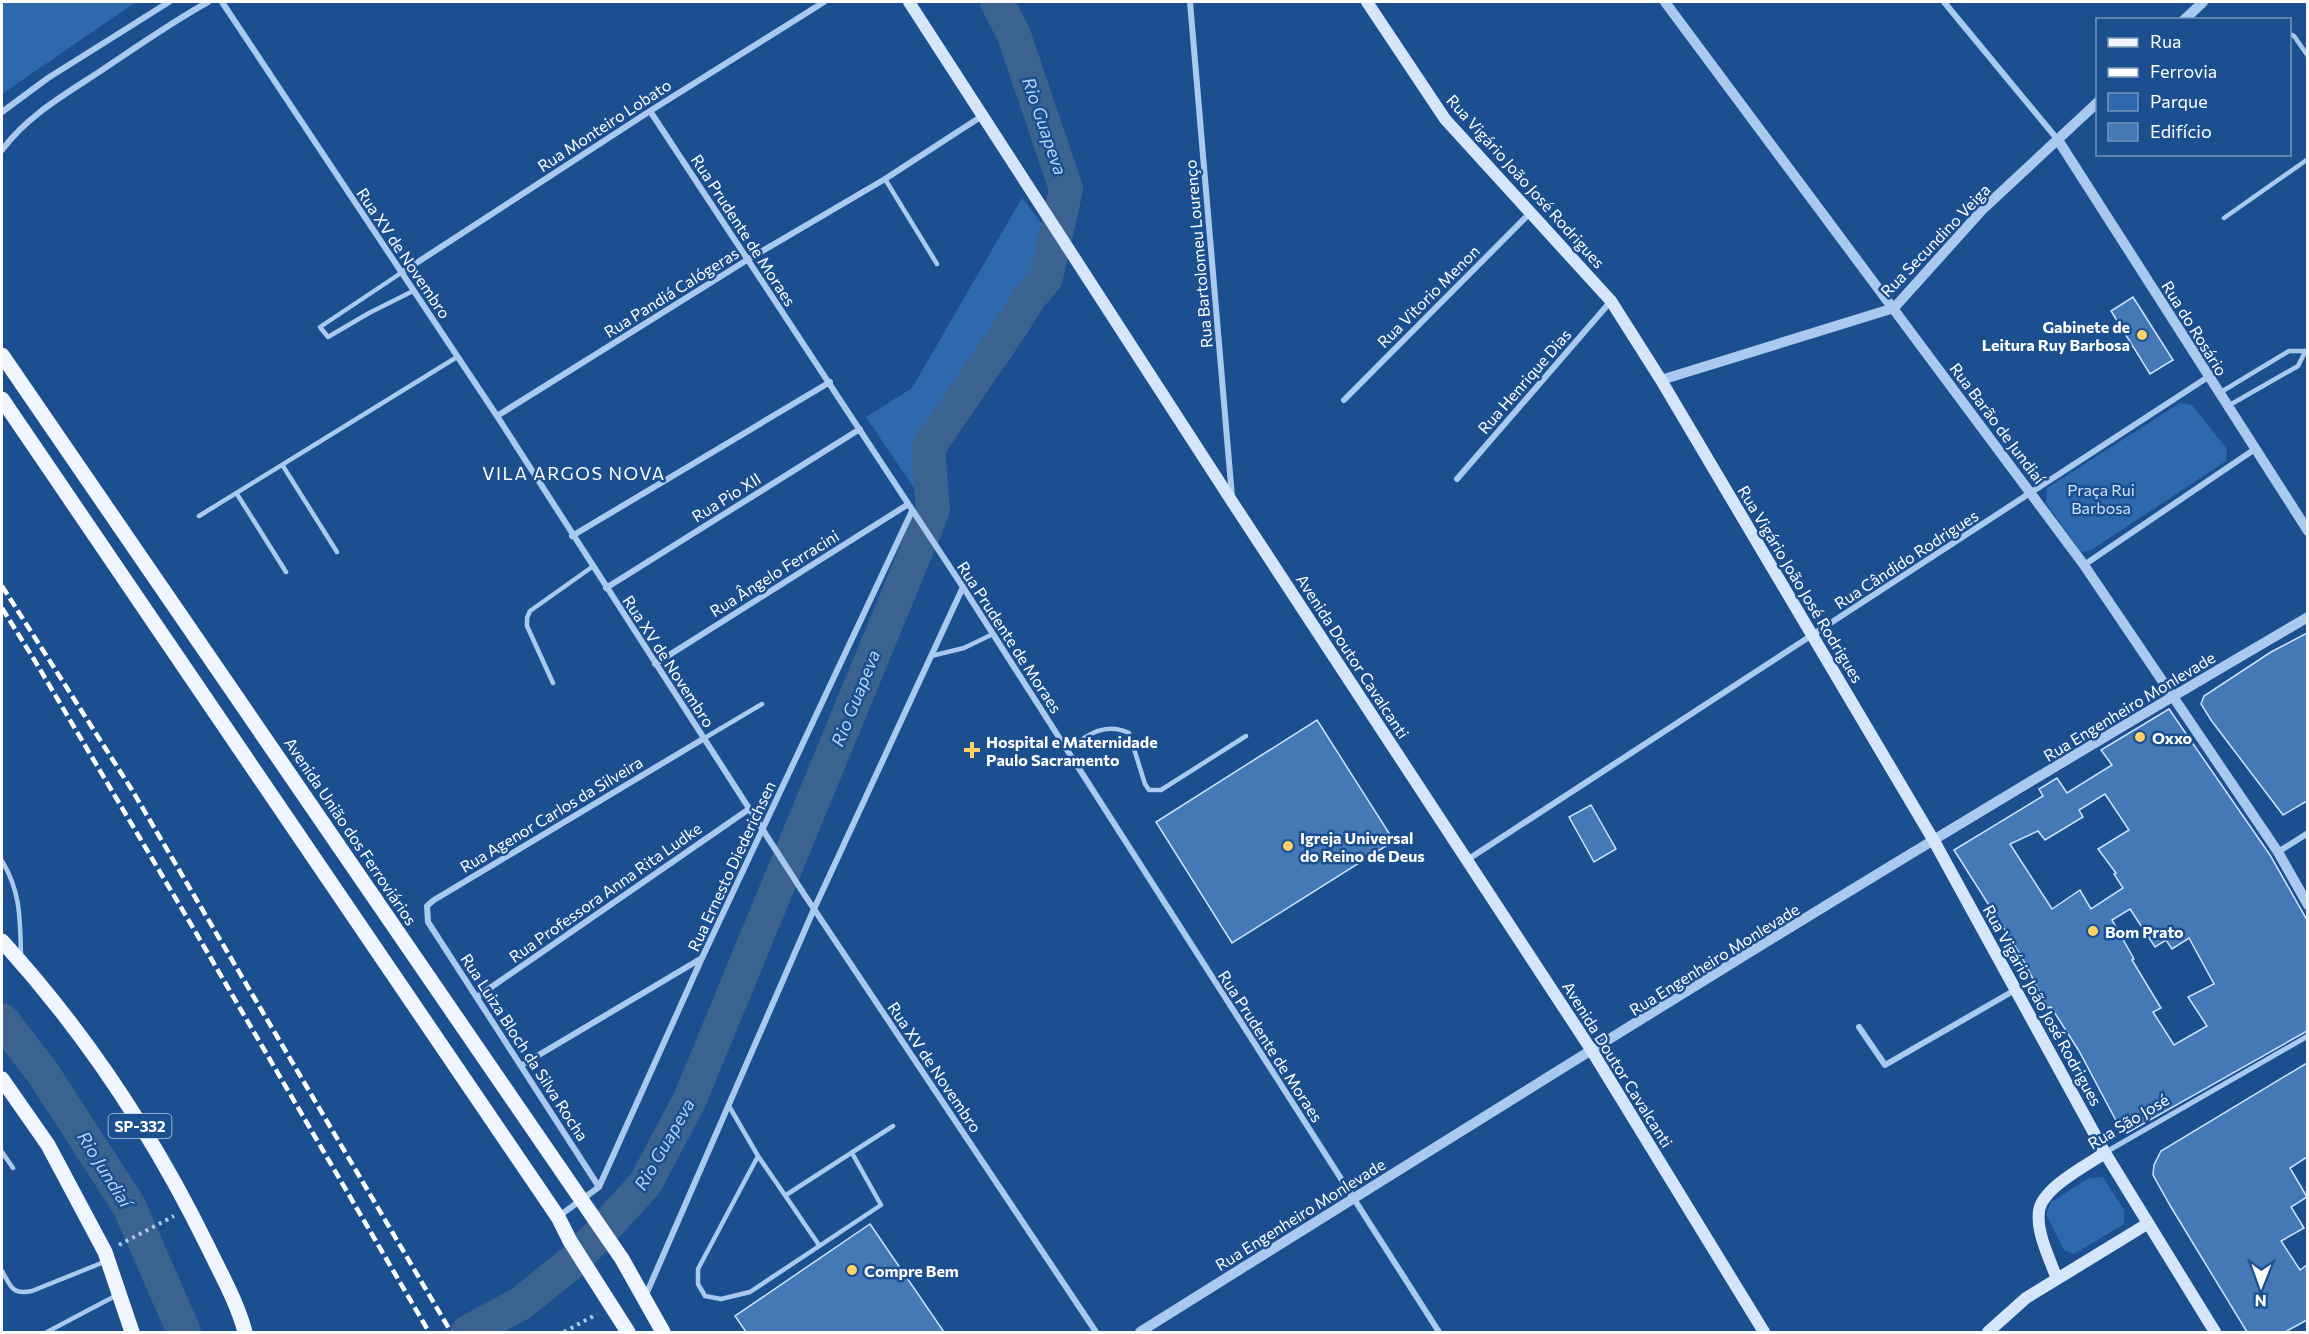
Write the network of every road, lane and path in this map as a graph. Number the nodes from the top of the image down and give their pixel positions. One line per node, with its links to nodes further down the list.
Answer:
1 (169, 2): 16 (street)
2 (208, 2): 19 (street)
3 (222, 2): 26 (street, Rua XV de Novembro)
4 (824, 2): 15 (street, Rua Monteiro Lobato)
5 (909, 2): 17 (main road, Avenida Doutor Cavalcanti)
6 (1190, 2): 47 (street, Rua Bartolomeu Lourenço)
7 (1367, 2): 22 (main road, Rua Vigário João José Rodrigues)
8 (1665, 2): 29 (street, Rua Barão de Jundiaí)
9 (1944, 2): 18 (street)
10 (2203, 2): 11 (street)
11 (2186, 18)
12 (2291, 35): 13 (lane)
13 (2307, 56)
14 (2096, 103): 18 (street, Rua Secundino Veiga)
15 (650, 111): 24 (street, Rua Prudente de Moraes); 26 (street, Rua Monteiro Lobato)
16 (2, 112)
17 (982, 116): 21 (street, Rua Pandiá Calógeras); 47 (main road, Avenida Doutor Cavalcanti)
18 (2058, 140): 29 (street, Rua Secundino Veiga); 33 (street, Rua do Rosário)
19 (2, 150)
20 (2307, 159): 23 (lane)
21 (885, 179): 24 (street, Rua Pandiá Calógeras); 25 (lane)
22 (1531, 212): 28 (main road, Rua Vigário João José Rodrigues); 38 (street, Rua Vitorio Menon)
23 (2224, 218)
24 (747, 260): 35 (street, Rua Prudente de Moraes); 40 (street, Rua Pandiá Calógeras)
25 (937, 264)
26 (401, 273): 27 (street, Rua XV de Novembro); 27 (lane)
27 (413, 291): 32 (street, Rua XV de Novembro)
28 (1611, 301): 34 (main road, Rua Vigário João José Rodrigues); 44 (street, Rua Henrique Dias)
29 (1894, 308): 34 (street, Rua Secundino Veiga); 45 (street, Rua Barão de Jundiaí)
30 (2306, 351): 36 (lane); 39 (lane)
31 (2, 355): 100 (main road, Avenida União dos Ferroviários)
32 (458, 357): 40 (street, Rua XV de Novembro); 43 (lane)
33 (2208, 378): 36 (street, Rua do Rosário); 45 (street, Rua Cândido Rodrigues)
34 (1662, 380): 61 (main road, Rua Vigário João José Rodrigues)
35 (830, 382): 41 (street, Rua Prudente de Moraes); 52 (street)
36 (2219, 394): 39 (street, Rua do Rosário)
37 (2, 399): 102 (main road)
38 (1344, 400)
39 (2227, 406): 42 (street, Rua do Rosário)
40 (497, 416): 52 (street, Rua XV de Novembro)
41 (860, 429): 48 (street, Rua Prudente de Moraes); 58 (street, Rua Pio XII)
42 (2255, 449): 51 (street, Rua do Rosário); 54 (street)
43 (283, 466): 46 (lane); 53 (lane)
44 (1457, 479)
45 (2031, 493): 54 (street, Rua Barão de Jundiaí); 61 (street, Rua Cândido Rodrigues)
46 (237, 494): 50 (lane); 56 (lane)
47 (1233, 503): 76 (main road, Avenida Doutor Cavalcanti)
48 (907, 505): 49 (street, Rua Prudente de Moraes); 63 (street, Rua Ângelo Ferracini)
49 (912, 511): 57 (street, Rua Prudente de Moraes); 71 (street, Rua Ernesto Diederichsen)
50 (199, 516)
51 (2307, 531)
52 (572, 536): 55 (street, Rua XV de Novembro)
53 (337, 552)
54 (2084, 565): 65 (street, Rua Barão de Jundiaí)
55 (592, 567): 58 (street, Rua XV de Novembro); 64 (lane)
56 (286, 572)
57 (963, 587): 60 (street, Rua Prudente de Moraes); 62 (street)
58 (606, 588): 63 (street, Rua XV de Novembro)
59 (2307, 617): 65 (street, Rua Engenheiro Monlevade)
60 (993, 634): 62 (lane); 69 (street, Rua Prudente de Moraes)
61 (1812, 635): 73 (main road, Rua Vigário João José Rodrigues); 76 (street, Rua Cândido Rodrigues)
62 (931, 656): 78 (street)
63 (655, 664): 68 (street, Rua XV de Novembro)
64 (554, 682)
65 (2173, 696): 73 (street, Rua Engenheiro Monlevade); 74 (street, Rua Barão de Jundiaí)
66 (762, 704): 68 (lane)
67 (1246, 736): 69 (lane)
68 (704, 739): 70 (street, Rua XV de Novembro); 79 (street, Rua Agenor Carlos da Silveira)
69 (1067, 750): 99 (street, Rua Prudente de Moraes)
70 (749, 809): 71 (street, Rua XV de Novembro); 84 (street, Rua Professora Anna Rita Ludke)
71 (763, 831): 78 (street, Rua XV de Novembro); 81 (street, Rua Ernesto Diederichsen)
72 (2307, 833): 74 (street)
73 (1934, 841): 83 (main road, Rua Vigário João José Rodrigues); 87 (street, Rua Engenheiro Monlevade)
74 (2278, 852): 77 (street, Rua Barão de Jundiaí)
75 (2, 861): 82 (lane)
76 (1467, 861): 87 (main road, Avenida Doutor Cavalcanti)
77 (2307, 905)
78 (814, 909): 90 (street); 117 (street, Rua XV de Novembro)
79 (428, 922): 84 (street, Rua Luiza Bloch da Silva Rocha)
80 (2, 941): 82 (main road, SP-332)
81 (702, 958): 88 (street); 97 (street, Rua Ernesto Diederichsen)
82 (21, 962): 101 (main road, SP-332)
83 (2016, 990): 85 (street); 93 (main road, Rua Vigário João José Rodrigues)
84 (477, 997): 88 (street, Rua Luiza Bloch da Silva Rocha)
85 (1859, 1027)
86 (2307, 1036): 93 (street, Rua São José)
87 (1592, 1051): 99 (street, Rua Engenheiro Monlevade); 120 (main road, Avenida Doutor Cavalcanti)
88 (522, 1065): 97 (street, Rua Luiza Bloch da Silva Rocha)
89 (2, 1079): 105 (main road)
90 (729, 1106): 95 (lane); 109 (street)
91 (893, 1126): 94 (lane)
92 (2, 1152): 96 (lane)
93 (2105, 1153): 103 (main road, Rua Vigário João José Rodrigues); 107 (main road, Rua São José)
94 (852, 1154): 98 (lane); 104 (lane)
95 (758, 1156): 98 (lane); 104 (lane)
96 (13, 1168)
97 (599, 1187): 100 (street, Rua Ernesto Diederichsen)
98 (786, 1195): 104 (lane)
99 (1353, 1199): 118 (street, Rua Engenheiro Monlevade); 119 (street, Rua Prudente de Moraes)
100 (583, 1203): 102 (street, Rua Ernesto Diederichsen); 109 (main road, Avenida União dos Ferroviários)
101 (189, 1209): 105 (path); 113 (main road, SP-332)
102 (558, 1217): 110 (main road)
103 (2147, 1224): 107 (main road); 122 (main road, Rua Vigário João José Rodrigues)
104 (819, 1245)
105 (107, 1256): 106 (lane); 108 (main road)
106 (2, 1271)
107 (2057, 1279): 121 (main road)
108 (119, 1294): 111 (lane); 112 (main road)
109 (644, 1300): 116 (main road, Avenida União dos Ferroviários)
110 (611, 1306): 114 (path); 115 (main road)
111 (47, 1332)
112 (132, 1332)
113 (244, 1332)
114 (564, 1332)
115 (628, 1332)
116 (663, 1332)
117 (1096, 1332)
118 (1140, 1332)
119 (1439, 1332)
120 (1764, 1332)
121 (1988, 1332)
122 (2215, 1332)

